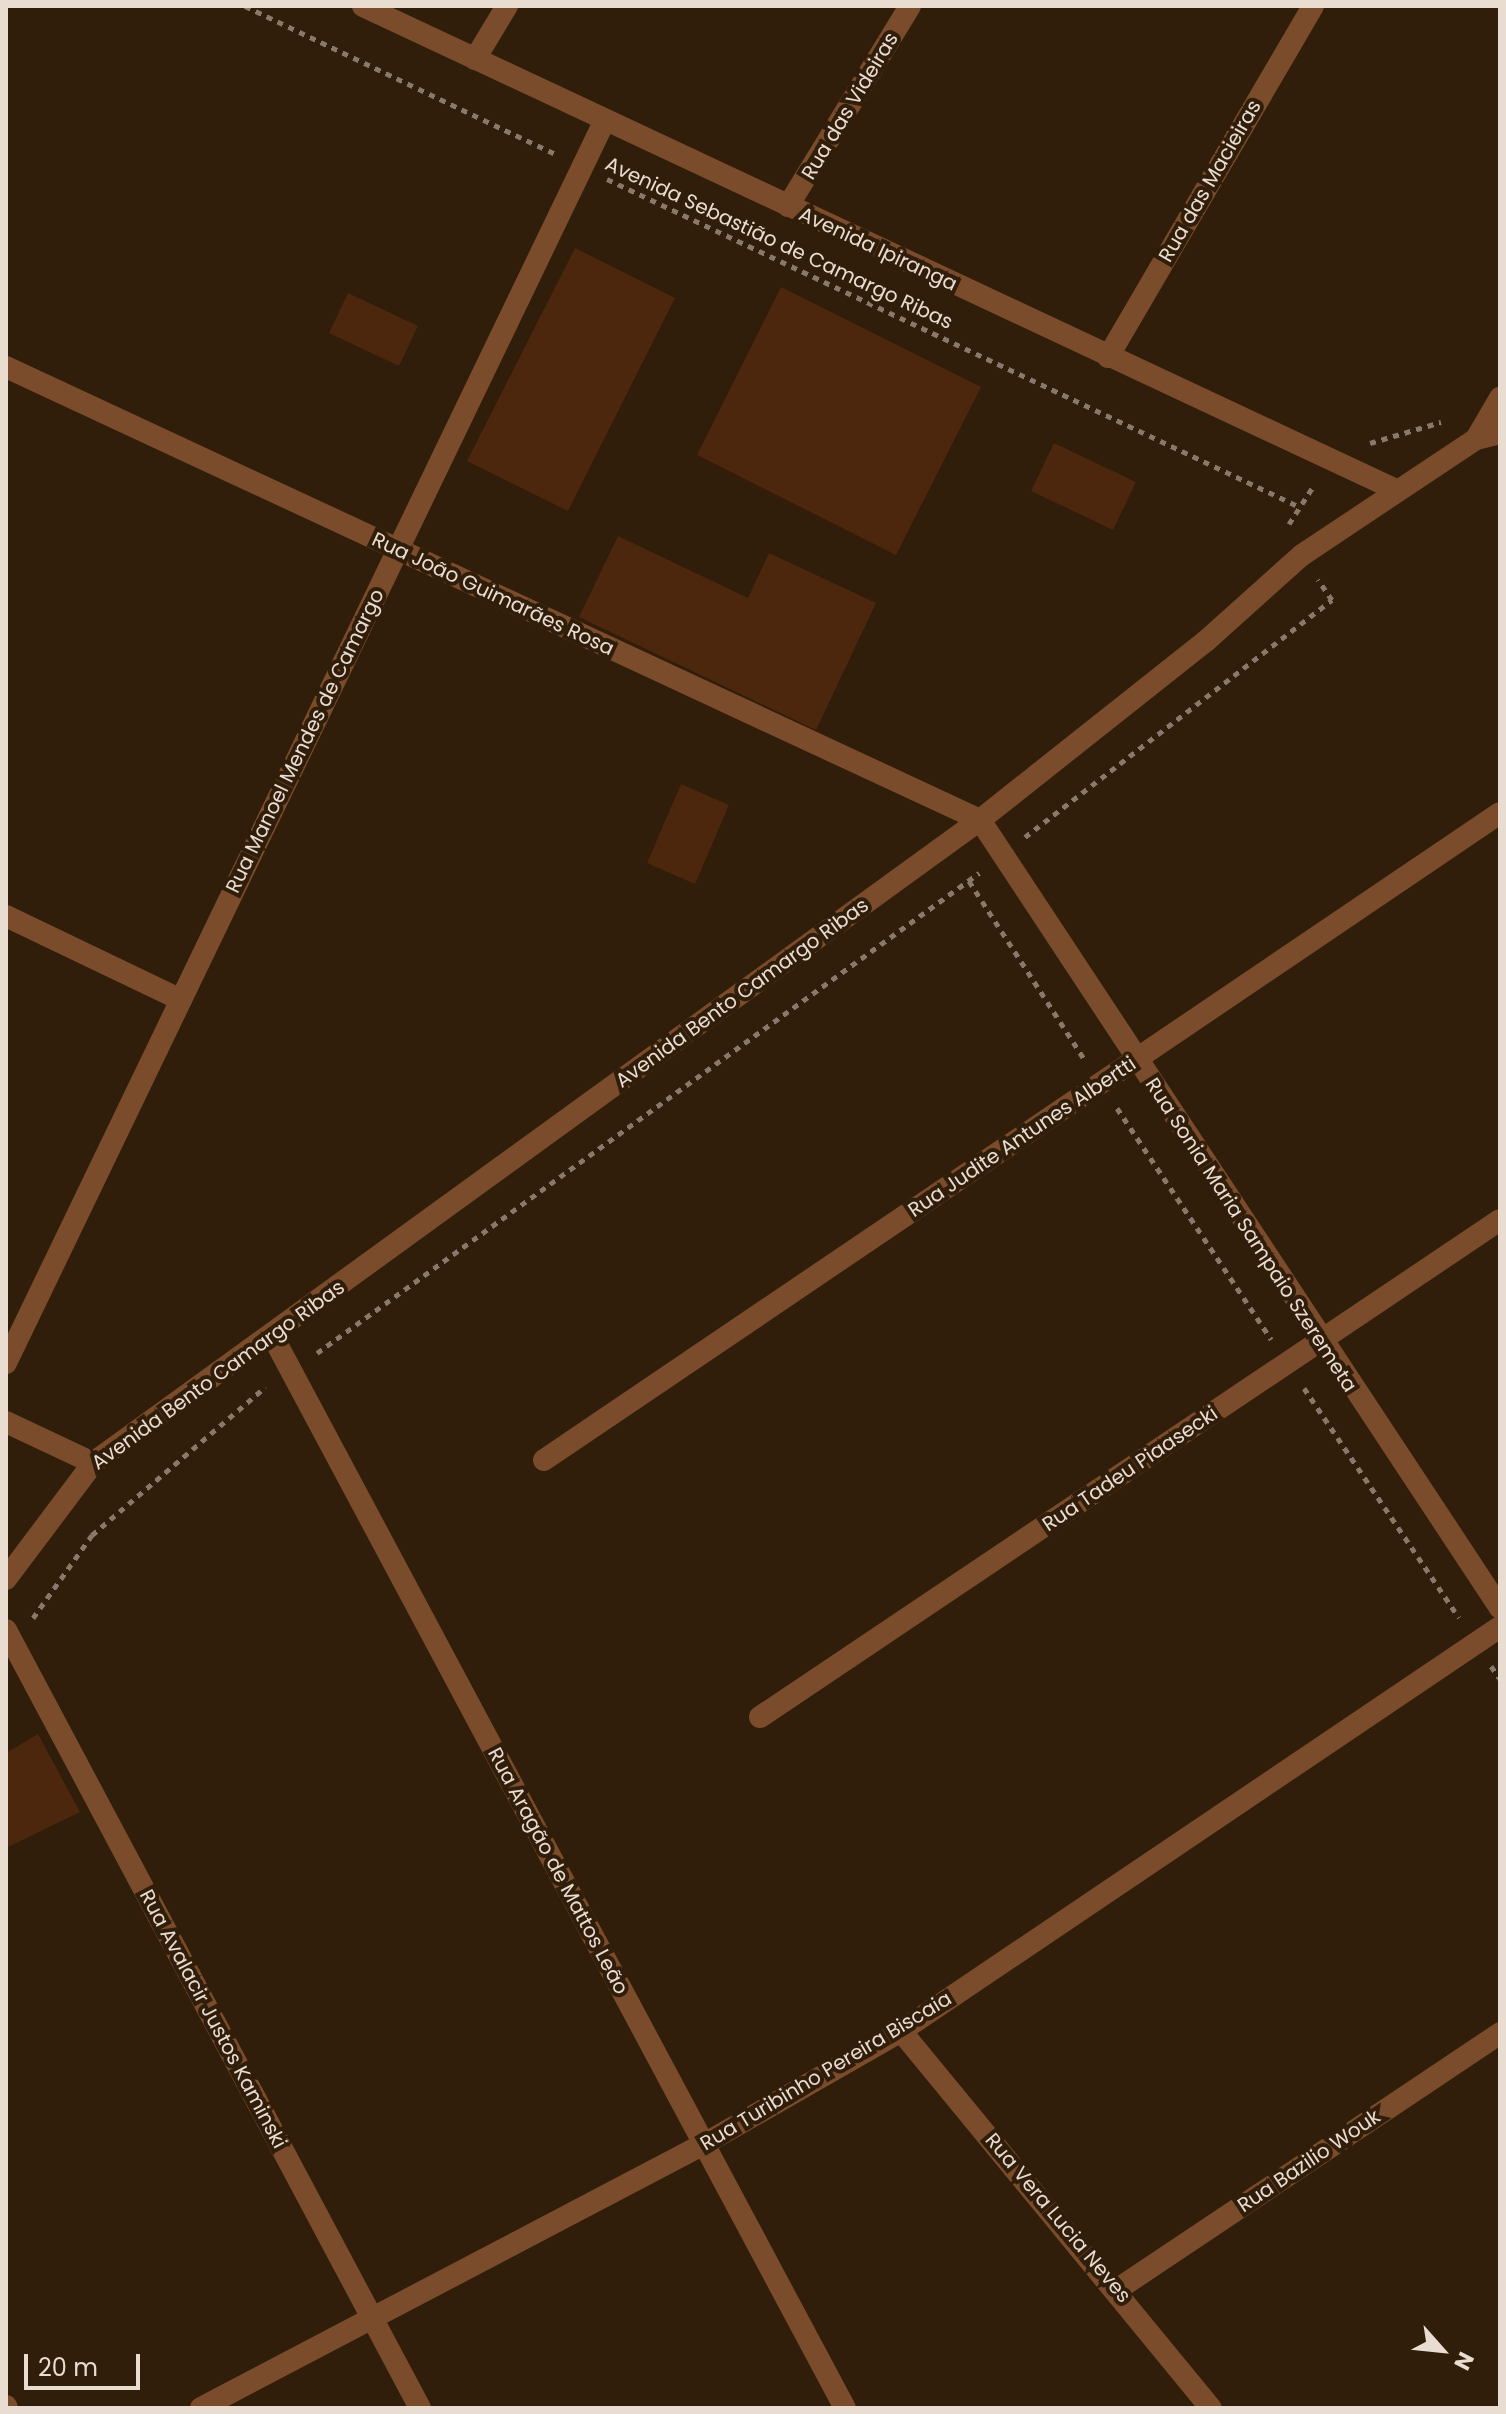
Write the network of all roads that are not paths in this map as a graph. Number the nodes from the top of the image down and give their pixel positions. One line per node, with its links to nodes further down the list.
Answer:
1 (363, 6): 5 (street, Avenida Ipiranga)
2 (507, 6): 5 (street)
3 (910, 6): 7 (street, Rua das Videiras)
4 (1313, 6): 8 (street, Rua das Macieiras)
5 (475, 59): 6 (street, Avenida Ipiranga)
6 (605, 120): 7 (street, Avenida Ipiranga); 14 (street, Rua Manoel Mendes de Camargo)
7 (788, 206): 8 (street, Avenida Ipiranga)
8 (1108, 357): 13 (street, Avenida Ipiranga)
9 (6, 367): 14 (street, Rua João Guimarães Rosa)
10 (1500, 398): 12 (street)
11 (1500, 433): 12 (street, Avenida Bento Camargo Ribas)
12 (1476, 439): 13 (street, Avenida Bento Camargo Ribas)
13 (1394, 489): 16 (street, Avenida Bento Camargo Ribas)
14 (398, 550): 16 (street, Rua João Guimarães Rosa); 18 (street, Rua Manoel Mendes de Camargo)
15 (1500, 813): 19 (street, Rua Judite Antunes Albertti)
16 (980, 820): 19 (street, Rua Sonia Maria Sampaio Szeremeta); 21 (street, Avenida Bento Camargo Ribas)
17 (6, 916): 18 (street)
18 (181, 1000): 23 (street, Rua Manoel Mendes de Camargo)
19 (1135, 1060): 22 (street, Rua Sonia Maria Sampaio Szeremeta); 25 (street, Rua Judite Antunes Albertti)
20 (1500, 1220): 22 (street, Rua Tadeu Piaasecki)
21 (272, 1335): 26 (street, Avenida Bento Camargo Ribas); 34 (street, Rua Aragão de Mattos Leão)
22 (1320, 1341): 28 (street, Rua Sonia Maria Sampaio Szeremeta); 31 (street, Rua Tadeu Piaasecki)
23 (6, 1363)
24 (6, 1422): 26 (street)
25 (544, 1460)
26 (93, 1463): 27 (street, Avenida Bento Camargo Ribas)
27 (6, 1579)
28 (1500, 1608)
29 (1500, 1627): 32 (street, Rua Turibinho Pereira Biscaia)
30 (6, 1630): 36 (street, Rua Avalacir Justos Kaminski)
31 (760, 1717)
32 (901, 2031): 34 (street, Rua Turibinho Pereira Biscaia); 35 (street, Rua Vera Lucia Neves)
33 (1500, 2033): 35 (street, Rua Bazilio Wouk)
34 (704, 2144): 36 (street, Rua Turibinho Pereira Biscaia); 39 (street, Rua Aragão de Mattos Leão)
35 (1118, 2289): 40 (street, Rua Vera Lucia Neves)
36 (373, 2320): 37 (street, Rua Turibinho Pereira Biscaia); 38 (street, Rua Avalacir Justos Kaminski)
37 (201, 2408)
38 (420, 2408)
39 (845, 2408)
40 (1211, 2408)

